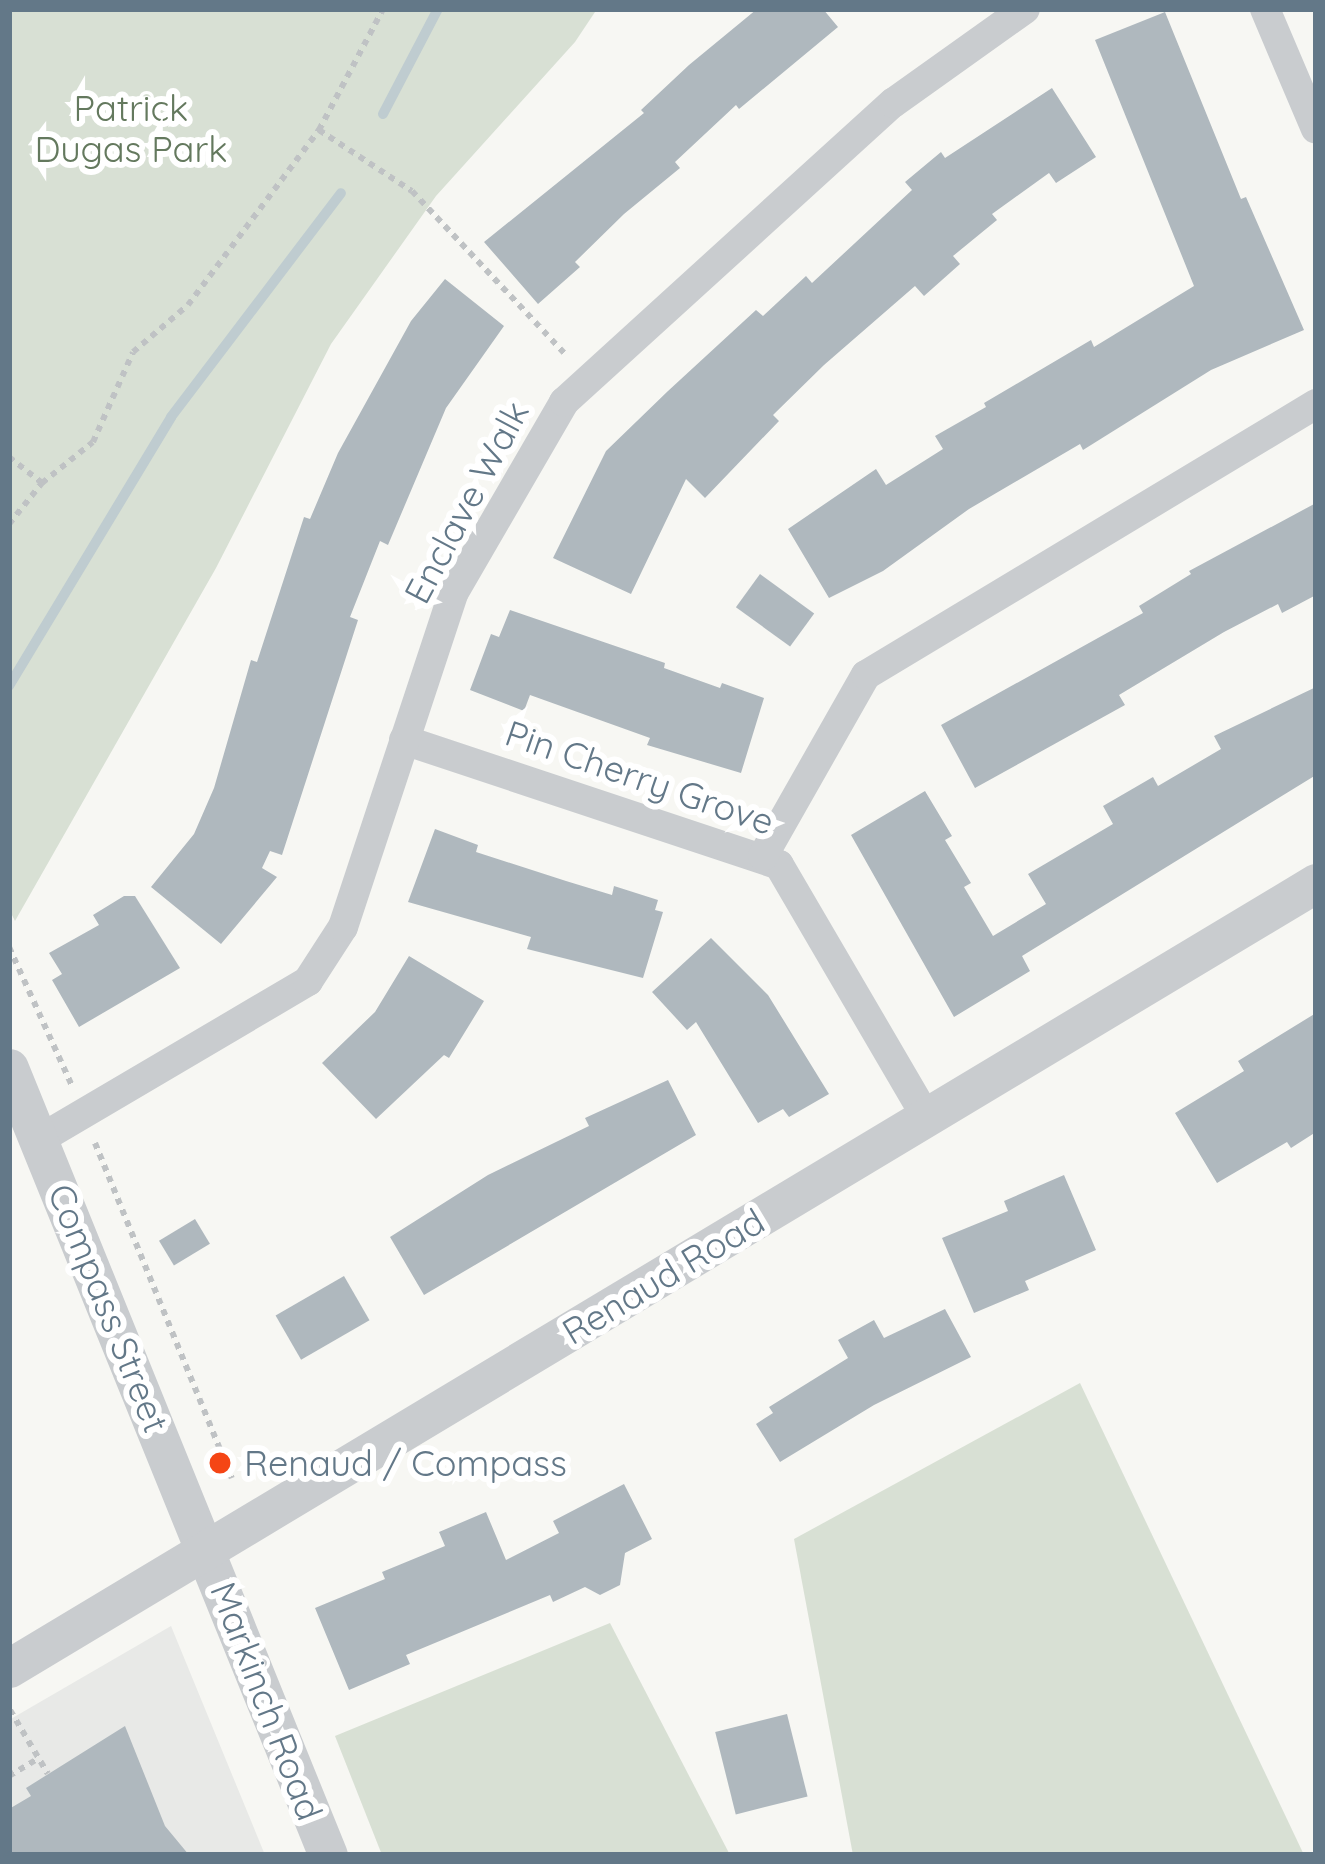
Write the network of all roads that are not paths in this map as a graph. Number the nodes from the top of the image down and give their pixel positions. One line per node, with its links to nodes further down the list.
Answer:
1 (1025, 9): 5 (street, Enclave Walk)
2 (1265, 9): 3 (street)
3 (1316, 129)
4 (1316, 404): 6 (street)
5 (404, 740): 6 (street, Pin Cherry Grove); 10 (street, Enclave Walk)
6 (763, 856): 9 (street, Pin Cherry Grove)
7 (1316, 883): 9 (street, Renaud Road)
8 (9, 1068): 10 (street, Compass Street)
9 (927, 1118): 11 (street, Renaud Road)
10 (40, 1138): 11 (street, Compass Street)
11 (207, 1548): 12 (street, Renaud Road); 13 (street, Markinch Road)
12 (9, 1668)
13 (328, 1855)

